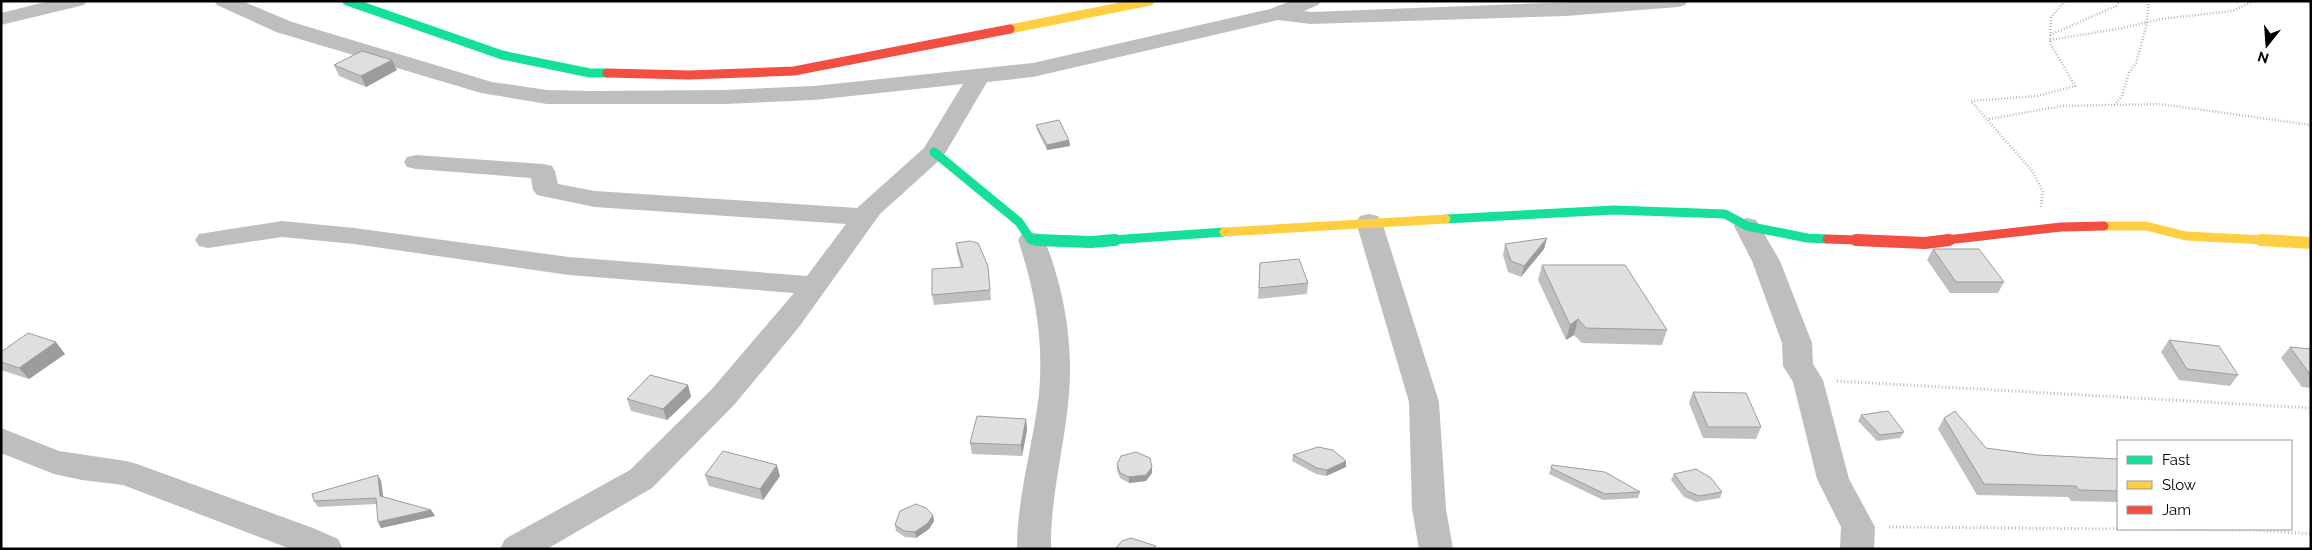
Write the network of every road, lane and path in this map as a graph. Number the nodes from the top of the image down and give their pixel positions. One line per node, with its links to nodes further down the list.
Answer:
1 (224, 1): 18 (street)
2 (347, 1): 3 (street)
3 (1150, 1)
4 (1311, 1): 13 (street)
5 (1678, 1): 13 (street)
6 (2120, 1): 16 (path)
7 (2149, 1): 15 (path)
8 (2254, 1): 15 (path)
9 (73, 2): 12 (street)
10 (2063, 2): 16 (path)
11 (1, 10): 12 (street)
12 (37, 10): 14 (street)
13 (1276, 14): 18 (street)
14 (1, 19)
15 (2146, 22): 17 (path); 19 (path)
16 (2050, 34): 17 (path)
17 (2050, 40): 20 (path)
18 (979, 76): 22 (street)
19 (2113, 105): 20 (path); 21 (path)
20 (1988, 120): 27 (path)
21 (2311, 125)
22 (934, 152): 24 (street); 29 (street)
23 (416, 162): 24 (street)
24 (865, 216): 31 (street)
25 (1369, 222): 26 (street); 29 (street); 40 (street)
26 (1747, 226): 27 (street); 32 (street)
27 (2028, 231): 30 (street)
28 (208, 240): 31 (street)
29 (1031, 240): 39 (street)
30 (2311, 243)
31 (813, 286): 38 (street)
32 (1808, 380): 33 (path); 36 (street)
33 (2311, 408)
34 (1, 440): 37 (street)
35 (2311, 534): 36 (path)
36 (1857, 538)
37 (326, 549)
38 (517, 549)
39 (1034, 549)
40 (1436, 549)

